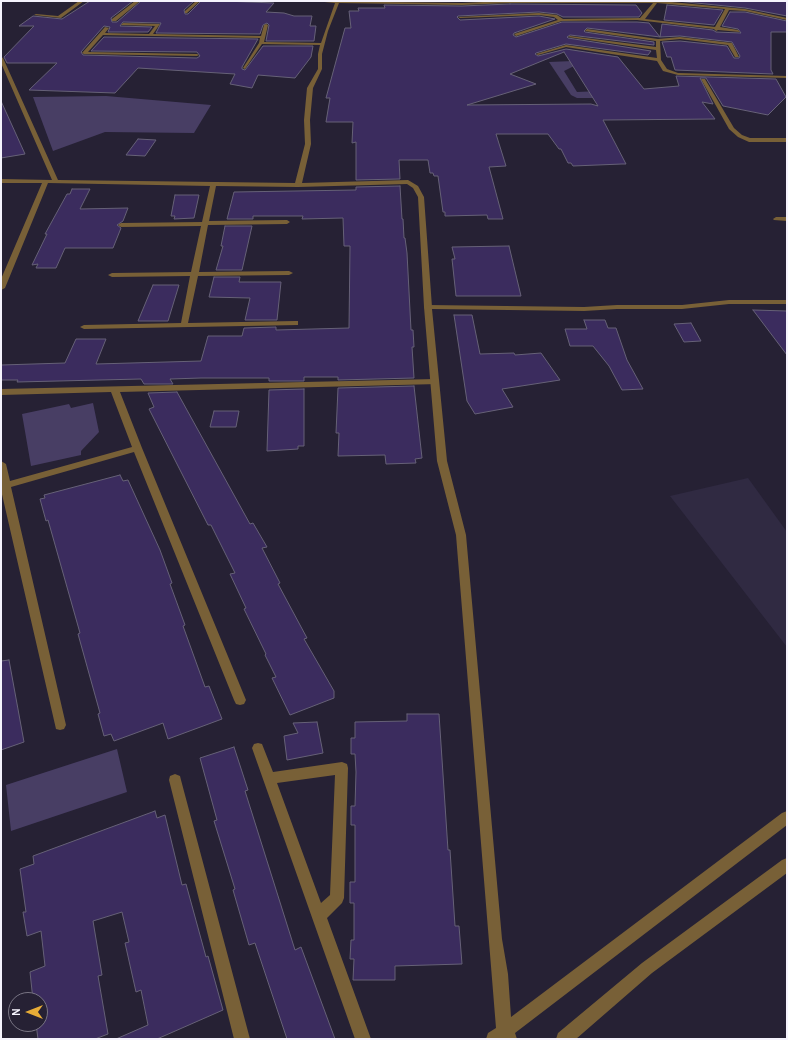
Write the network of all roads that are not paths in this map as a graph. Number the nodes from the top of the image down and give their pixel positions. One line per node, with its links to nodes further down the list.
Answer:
1 (82, 1): 10 (street)
2 (138, 1): 14 (street)
3 (198, 1): 9 (street)
4 (316, 1): 7 (street)
5 (532, 1): 6 (street); 7 (street)
6 (657, 1): 12 (street); 13 (street)
7 (338, 2): 29 (street)
8 (727, 10): 20 (street)
9 (186, 12)
10 (36, 15)
11 (460, 17): 15 (street)
12 (636, 19): 15 (street); 20 (street)
13 (787, 19)
14 (114, 20)
15 (562, 20): 24 (street)
16 (123, 24): 23 (street)
17 (266, 25): 25 (street)
18 (107, 28): 22 (street)
19 (587, 30): 27 (street)
20 (716, 30): 21 (street)
21 (738, 31)
22 (102, 34): 23 (street); 32 (street)
23 (150, 35): 25 (street)
24 (516, 35)
25 (263, 37): 28 (street)
26 (570, 37): 30 (street)
27 (658, 40): 30 (street); 33 (street)
28 (261, 43): 29 (street); 36 (street)
29 (323, 44): 44 (street)
30 (658, 49): 35 (street)
31 (538, 54): 35 (street)
32 (197, 55)
33 (738, 56)
34 (1, 60): 42 (street)
35 (660, 60): 37 (street)
36 (245, 68)
37 (787, 77)
38 (703, 80): 39 (street)
39 (787, 140)
40 (1, 181): 41 (street)
41 (46, 182): 42 (street); 51 (street)
42 (56, 182): 43 (street)
43 (213, 184): 44 (street); 48 (street)
44 (298, 185): 57 (street)
45 (787, 218): 46 (street)
46 (776, 219)
47 (287, 222): 48 (street)
48 (205, 223): 49 (street); 53 (street)
49 (121, 225)
50 (2, 265): 51 (street)
51 (11, 265): 55 (street)
52 (288, 273): 53 (street)
53 (194, 274): 54 (street); 59 (street)
54 (112, 275)
55 (1, 288)
56 (787, 302): 57 (street)
57 (428, 307): 61 (street)
58 (295, 323): 59 (street)
59 (184, 325): 60 (street)
60 (84, 327)
61 (435, 382): 62 (street); 75 (street)
62 (115, 390): 63 (street); 64 (street)
63 (1, 392)
64 (137, 448): 66 (street); 67 (street)
65 (1, 464): 66 (street)
66 (4, 486): 68 (street)
67 (240, 700)
68 (60, 725)
69 (258, 748): 70 (street)
70 (269, 778): 74 (street); 74 (street)
71 (175, 780): 76 (street)
72 (787, 817): 75 (street)
73 (787, 864): 78 (street)
74 (319, 915): 77 (street)
75 (502, 1036)
76 (242, 1039)
77 (363, 1039)
78 (564, 1039)

